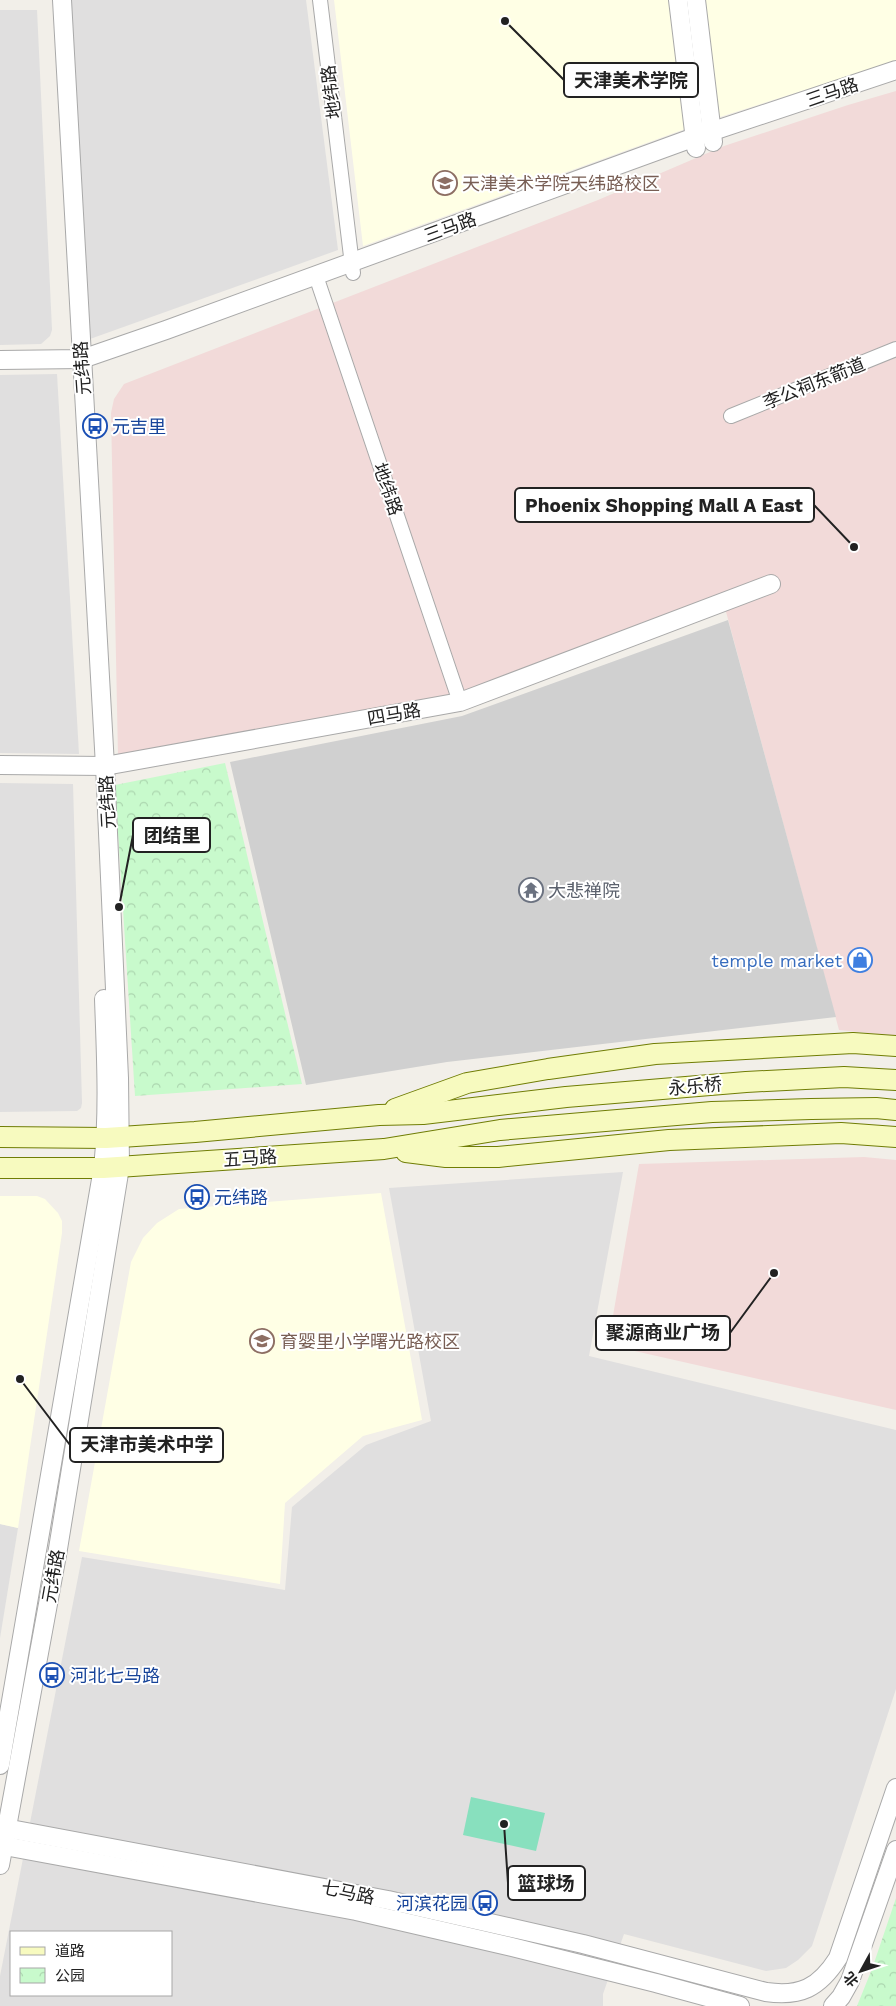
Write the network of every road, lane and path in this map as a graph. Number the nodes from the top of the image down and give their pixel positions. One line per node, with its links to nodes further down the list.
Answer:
1 (54, 0): 14 (street, 元纬路)
2 (62, 0): 14 (street, 元纬路)
3 (320, 0): 10 (street, 地纬路)
4 (678, 0): 9 (street)
5 (696, 0): 8 (street)
6 (896, 70): 8 (street, 三马路)
7 (896, 80): 8 (street, 三马路)
8 (713, 137): 9 (street, 三马路)
9 (695, 143): 10 (street, 三马路)
10 (352, 268): 11 (street, 三马路)
11 (318, 280): 14 (street, 三马路); 18 (street, 地纬路)
12 (896, 349): 16 (street, 李公祠东箭道)
13 (0, 360): 14 (street, 三马路)
14 (76, 361): 15 (street, 三马路); 20 (street, 元纬路)
15 (0, 368)
16 (731, 416)
17 (770, 584): 18 (street, 四马路)
18 (460, 702): 20 (street, 四马路)
19 (0, 765): 20 (street, 四马路)
20 (101, 766): 27 (street, 元纬路)
21 (896, 1046): 25 (main road)
22 (896, 1080): 23 (main road, 永乐桥)
23 (494, 1105): 25 (main road, 五马路)
24 (896, 1110): 26 (main road, 永乐桥)
25 (379, 1115): 27 (main road, 五马路)
26 (500, 1130): 30 (main road, 五马路)
27 (114, 1137): 29 (main road, 五马路); 32 (street, 元纬路)
28 (896, 1137): 30 (main road)
29 (0, 1138)
30 (384, 1149): 32 (main road, 五马路)
31 (0, 1168): 32 (main road, 五马路)
32 (111, 1168): 33 (street, 元纬路); 35 (street, 元纬路)
33 (0, 1765)
34 (896, 1788): 35 (street, 七马路)
35 (3, 1837): 37 (street, 元纬路); 38 (street, 七马路)
36 (896, 1850): 39 (street)
37 (0, 1865)
38 (740, 2006)
39 (833, 2006)

